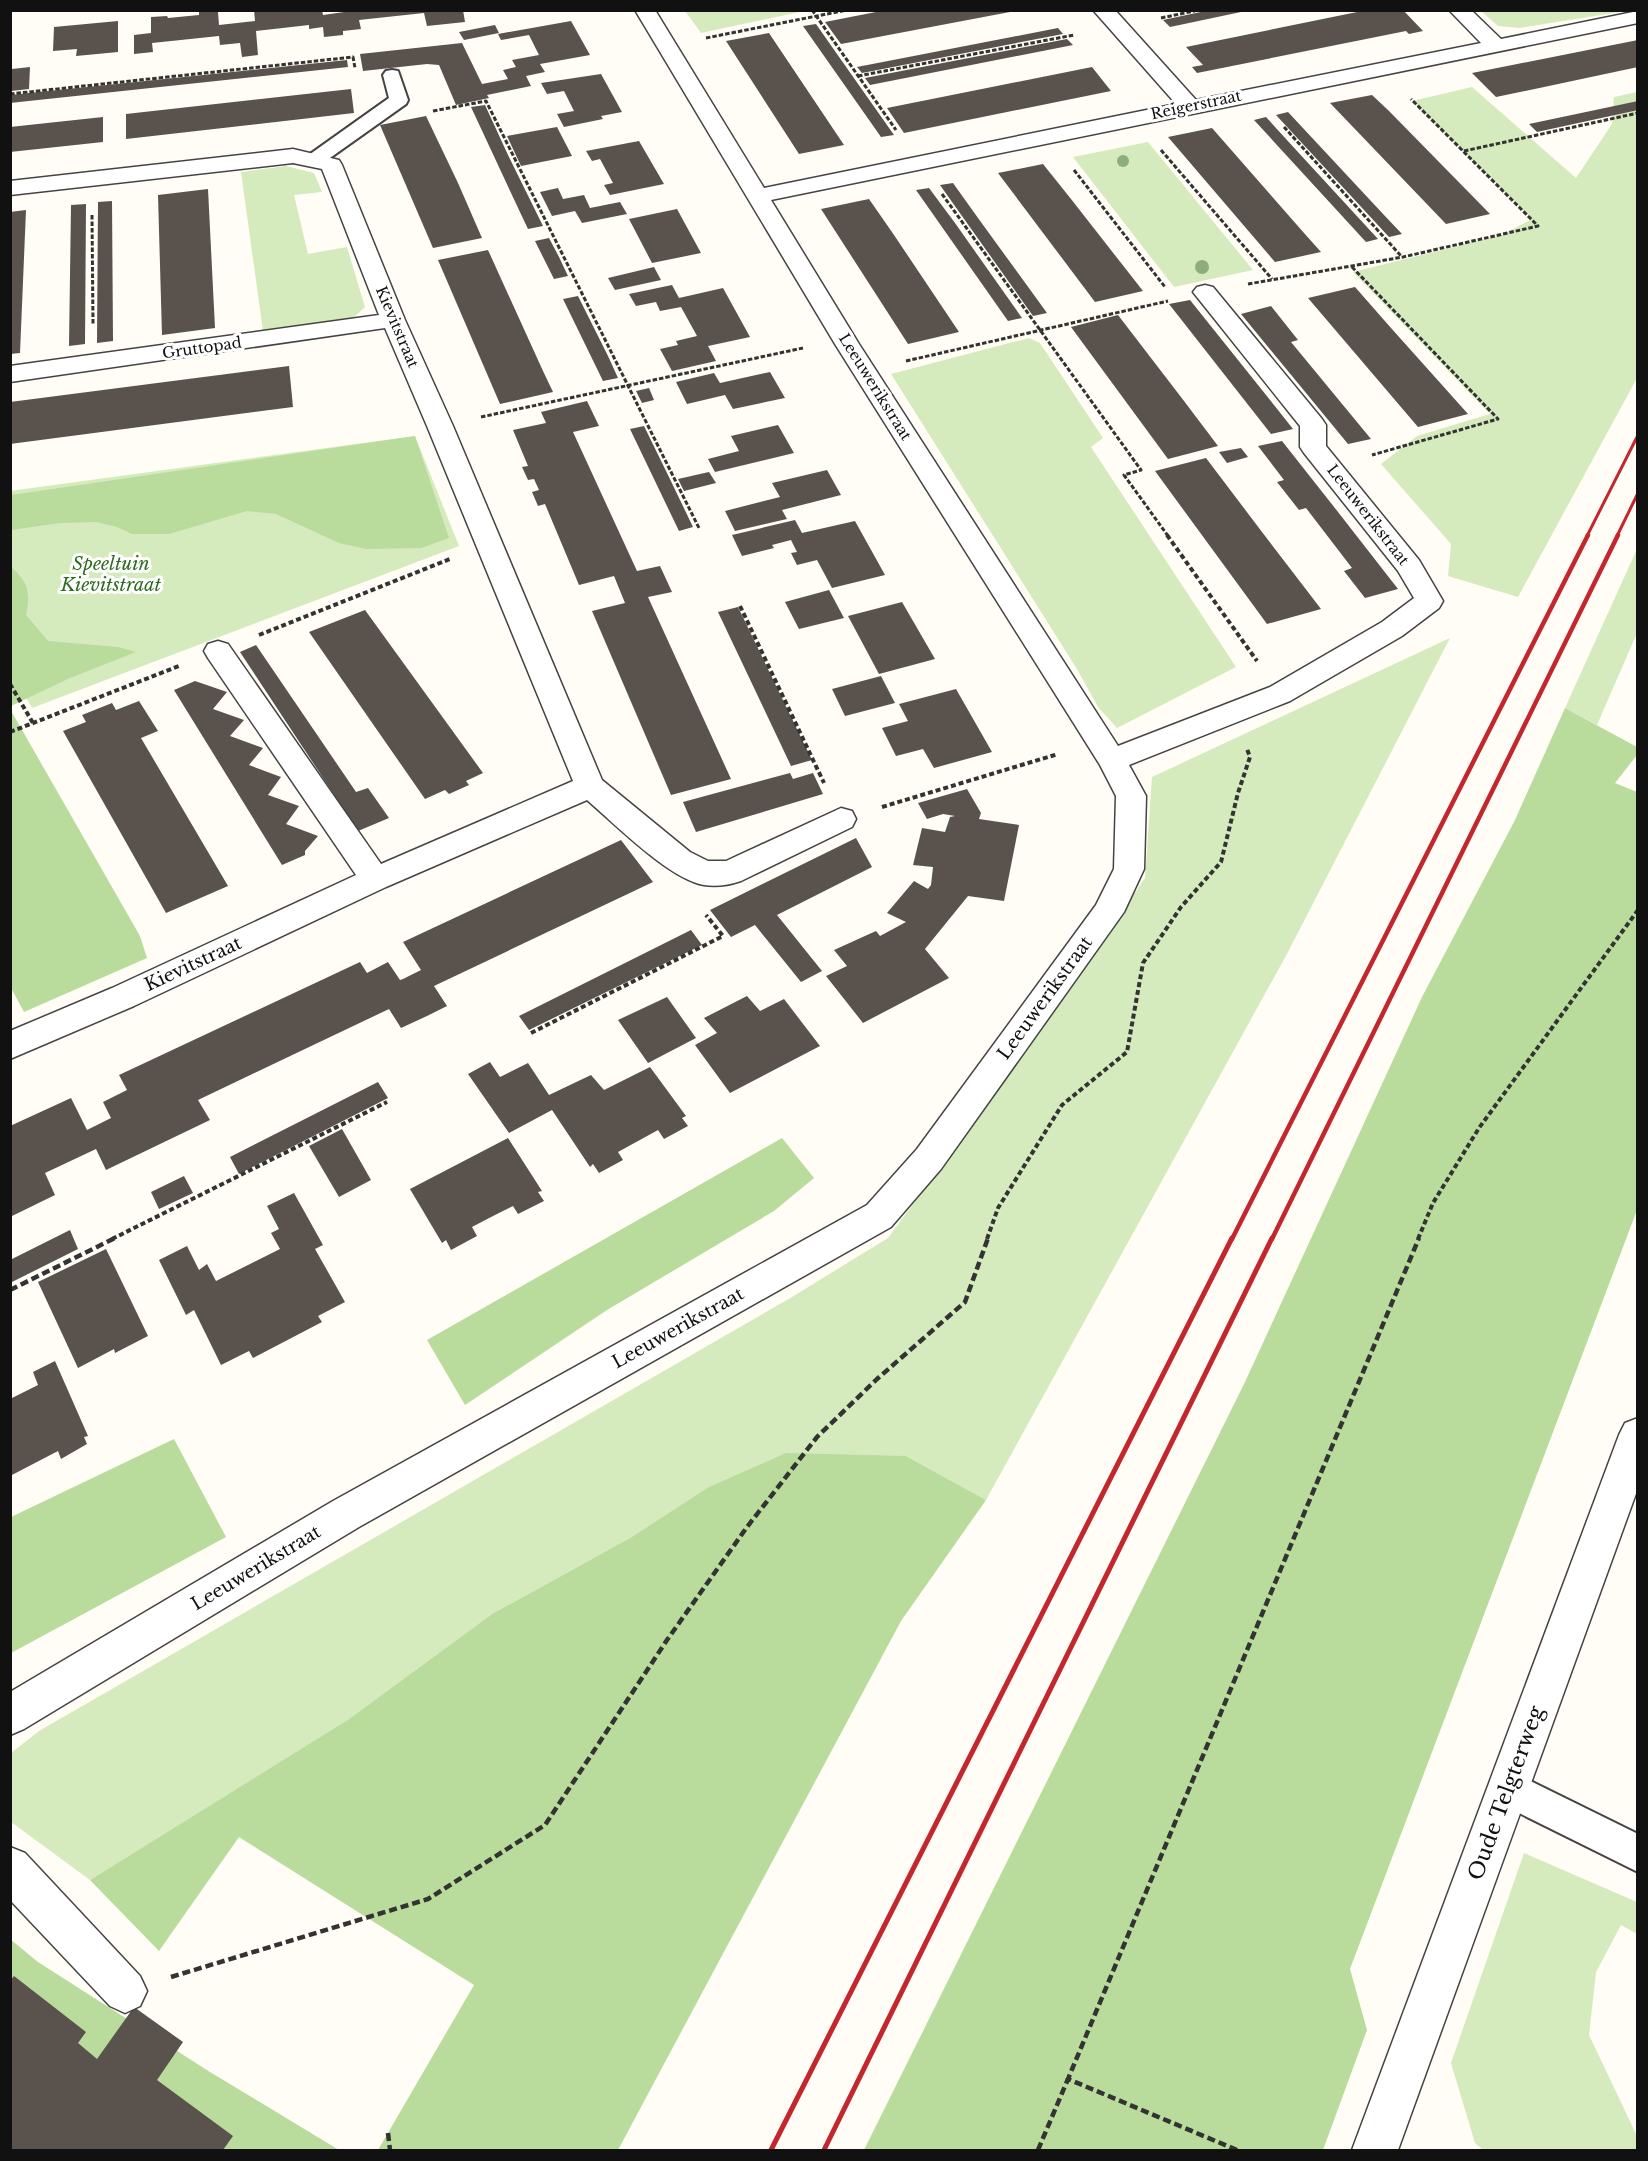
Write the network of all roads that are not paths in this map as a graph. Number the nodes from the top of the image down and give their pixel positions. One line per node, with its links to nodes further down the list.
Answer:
1 (645, 10): 10 (street, Leeuwerikstraat)
2 (1103, 10): 7 (street)
3 (1459, 10): 5 (street)
4 (1638, 17): 5 (street, Reigerstraat)
5 (1495, 44): 7 (street, Reigerstraat)
6 (392, 75): 8 (lane)
7 (1190, 107): 10 (street, Reigerstraat)
8 (313, 161): 9 (street, Kievitstraat); 12 (street, Kievitstraat)
9 (10, 188)
10 (756, 196): 15 (street, Leeuwerikstraat)
11 (1205, 292): 15 (street, Leeuwerikstraat)
12 (393, 320): 13 (street, Gruttopad); 16 (street, Kievitstraat)
13 (10, 374)
14 (218, 651): 18 (street)
15 (1106, 751): 21 (street, Leeuwerikstraat)
16 (590, 786): 17 (street, Kievitstraat); 18 (street, Kievitstraat)
17 (841, 819)
18 (375, 879): 19 (street, Kievitstraat)
19 (10, 1046)
20 (1638, 1434): 22 (street, Oude Telgterweg)
21 (10, 1715)
22 (1508, 1788): 23 (lane); 26 (street, Oude Telgterweg)
23 (1638, 1854)
24 (10, 1868): 25 (street)
25 (124, 1991)
26 (1375, 2151)

